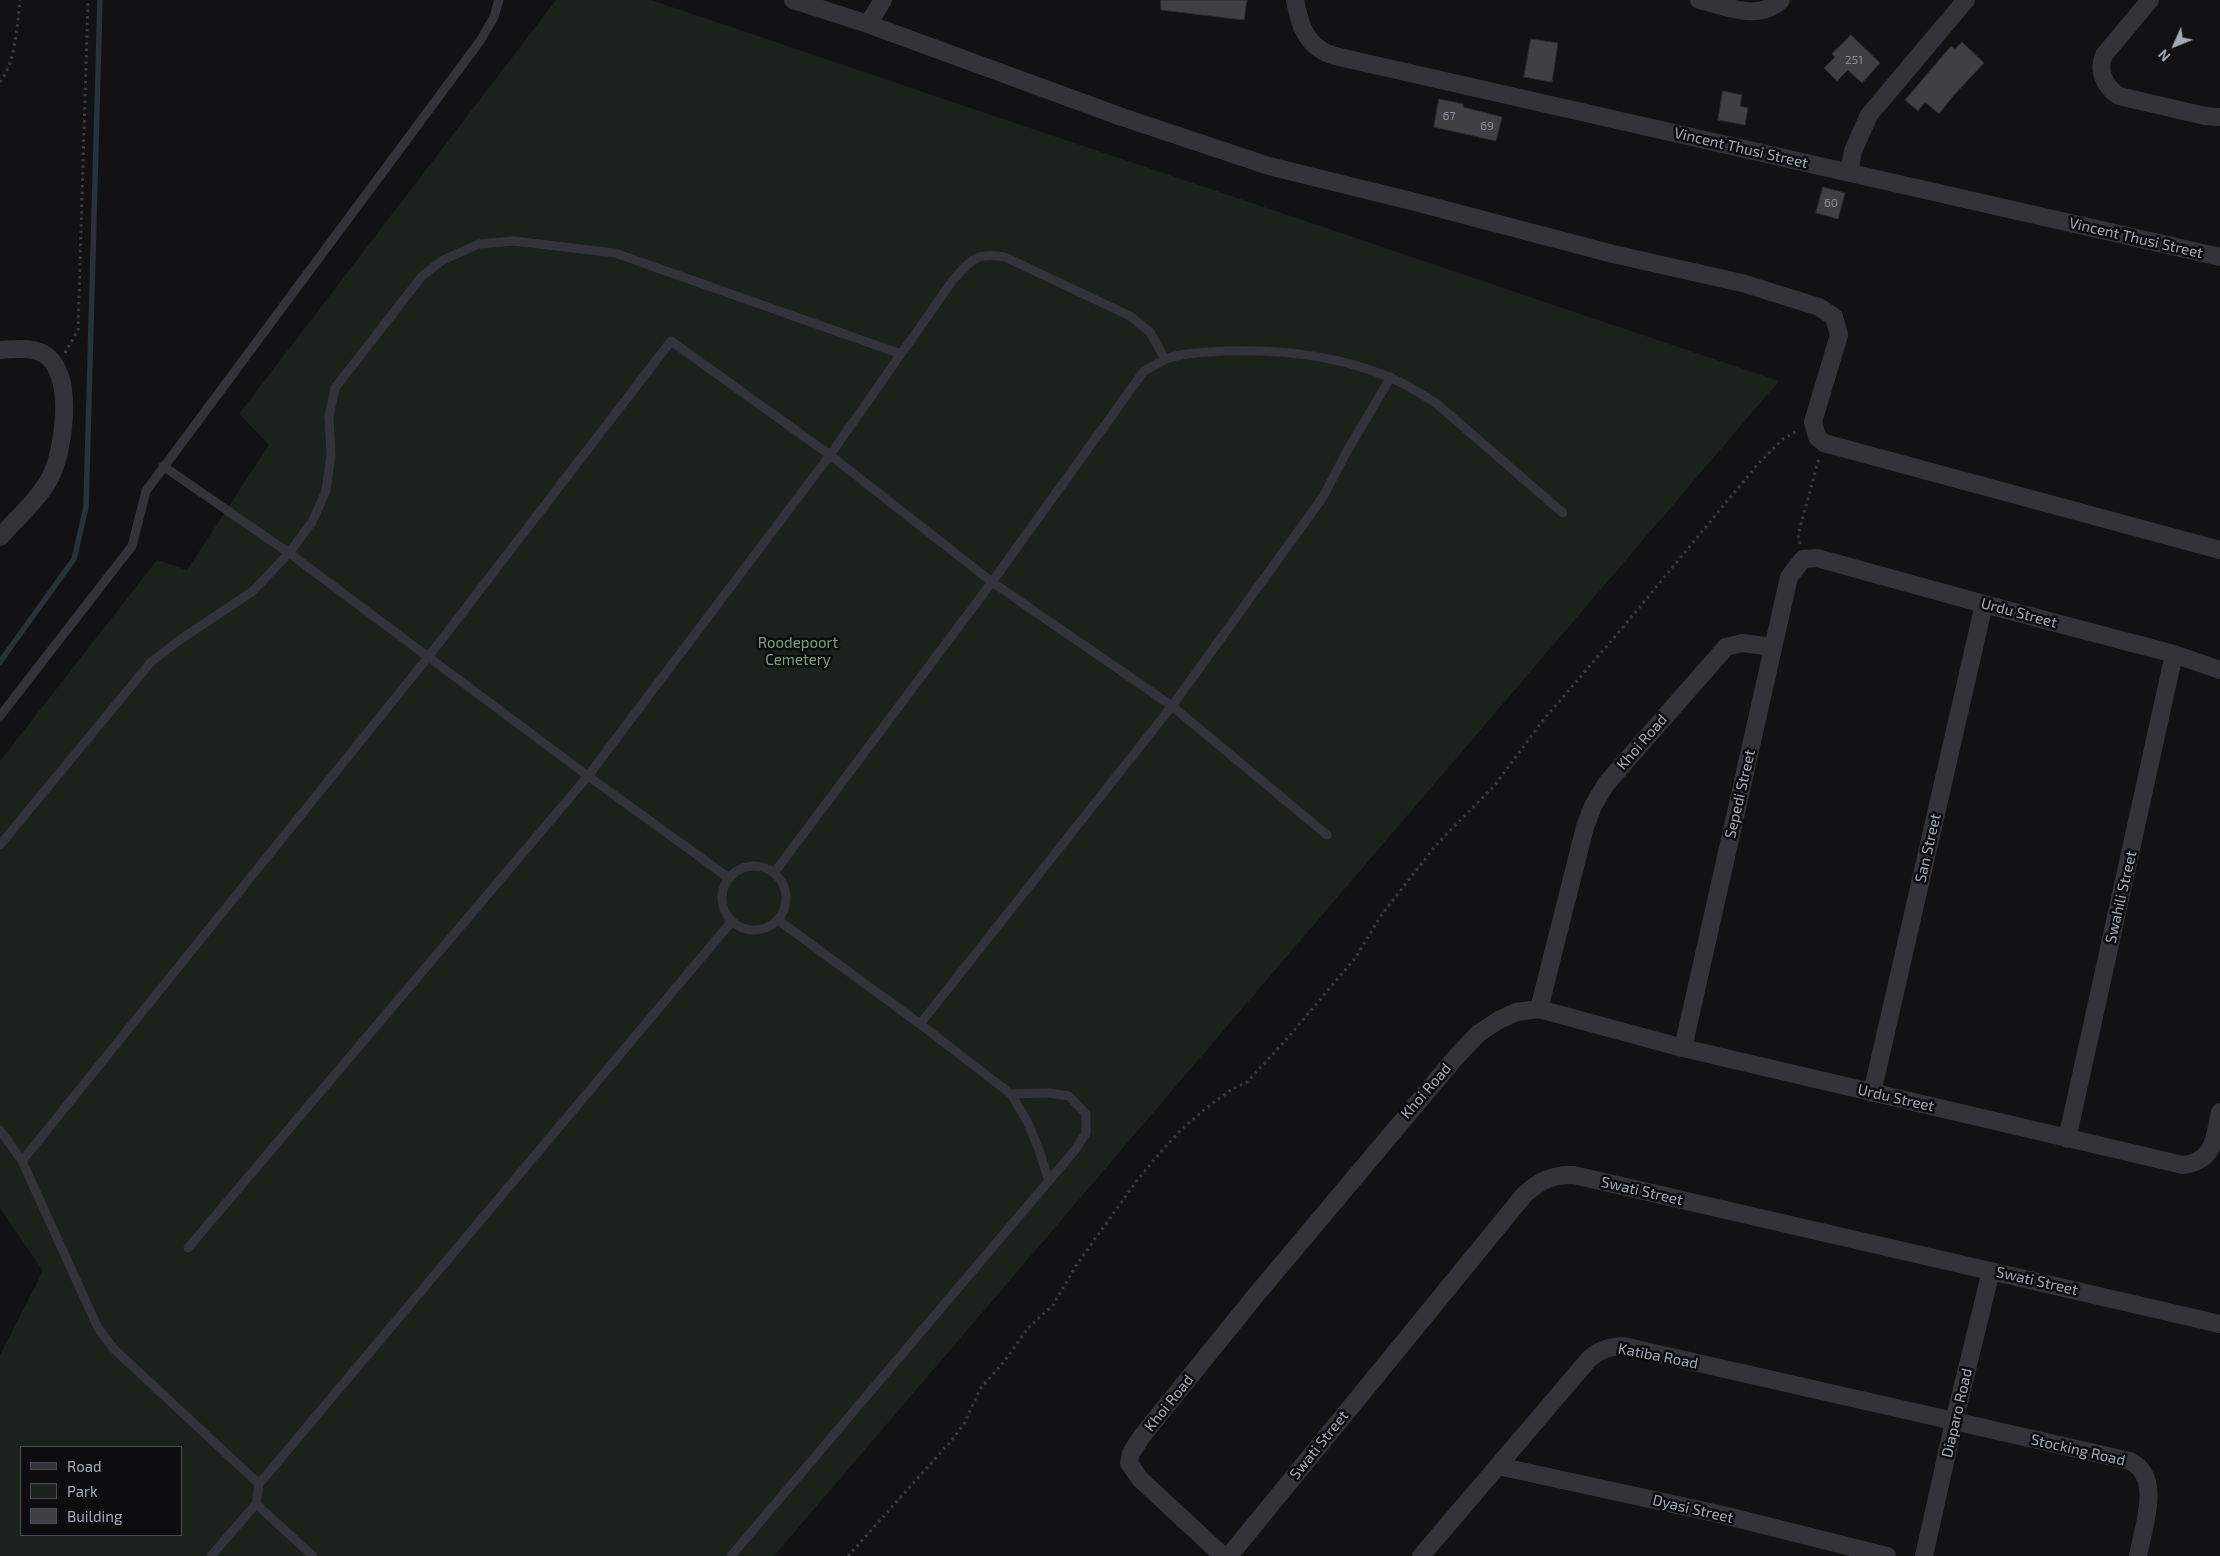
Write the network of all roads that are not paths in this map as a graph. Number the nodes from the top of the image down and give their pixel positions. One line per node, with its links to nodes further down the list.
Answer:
1 (499, 0): 18 (lane)
2 (793, 0): 9 (street)
3 (883, 0): 9 (street)
4 (1295, 0): 11 (street, Vincent Thusi Street)
5 (1700, 0): 6 (street)
6 (1781, 0)
7 (1966, 0): 11 (street)
8 (2150, 0): 10 (street)
9 (868, 24): 21 (street)
10 (2220, 117)
11 (1849, 172): 12 (street, Vincent Thusi Street)
12 (2220, 258)
13 (0, 350): 20 (street)
14 (901, 354): 15 (lane); 17 (lane); 22 (lane)
15 (1165, 359): 16 (lane); 24 (lane)
16 (1391, 377): 19 (lane); 30 (lane)
17 (830, 455): 24 (lane); 28 (lane); 32 (lane)
18 (163, 466): 22 (lane); 31 (lane)
19 (1563, 513)
20 (0, 536)
21 (2220, 550)
22 (289, 553): 28 (lane); 34 (lane)
23 (1810, 558): 25 (street, Urdu Street); 26 (street, Sepedi Street)
24 (992, 582): 30 (lane); 35 (lane)
25 (1984, 604): 27 (street, Urdu Street); 42 (street, San Street)
26 (1773, 647): 39 (street, Khoi Road); 41 (street, Sepedi Street)
27 (2174, 654): 29 (street, Urdu Street); 46 (street, Swahili Street)
28 (429, 656): 32 (lane); 47 (lane)
29 (2220, 670)
30 (1172, 706): 33 (lane); 40 (lane)
31 (0, 716)
32 (588, 776): 36 (lane); 49 (lane)
33 (1327, 834)
34 (0, 845)
35 (774, 873): 36 (lane); 37 (lane)
36 (729, 878): 38 (lane)
37 (778, 920): 38 (lane); 40 (lane)
38 (732, 922): 54 (lane)
39 (1539, 1009): 41 (street, Urdu Street); 59 (street, Khoi Road)
40 (920, 1024): 43 (lane)
41 (1683, 1048): 42 (street, Urdu Street)
42 (1872, 1092): 46 (street, Urdu Street)
43 (1011, 1094): 48 (lane); 48 (lane)
44 (2220, 1112): 46 (street, Urdu Street)
45 (0, 1130): 47 (lane)
46 (2067, 1139)
47 (22, 1161): 54 (lane)
48 (1049, 1182): 58 (lane)
49 (188, 1248)
50 (1991, 1271): 51 (street, Swati Street); 52 (street, Diaparo Road); 60 (street, Swati Street)
51 (2220, 1324)
52 (1954, 1422): 53 (street, Katiba Road); 63 (street, Diaparo Road); 64 (street, Stocking Road)
53 (1498, 1466): 61 (street, Katiba Road); 62 (street, Dyasi Street)
54 (259, 1484): 55 (lane)
55 (256, 1504): 56 (lane); 57 (lane)
56 (211, 1556)
57 (313, 1556)
58 (731, 1556)
59 (1223, 1556)
60 (1229, 1556)
61 (1421, 1556)
62 (1887, 1556)
63 (1924, 1556)
64 (2138, 1556)

